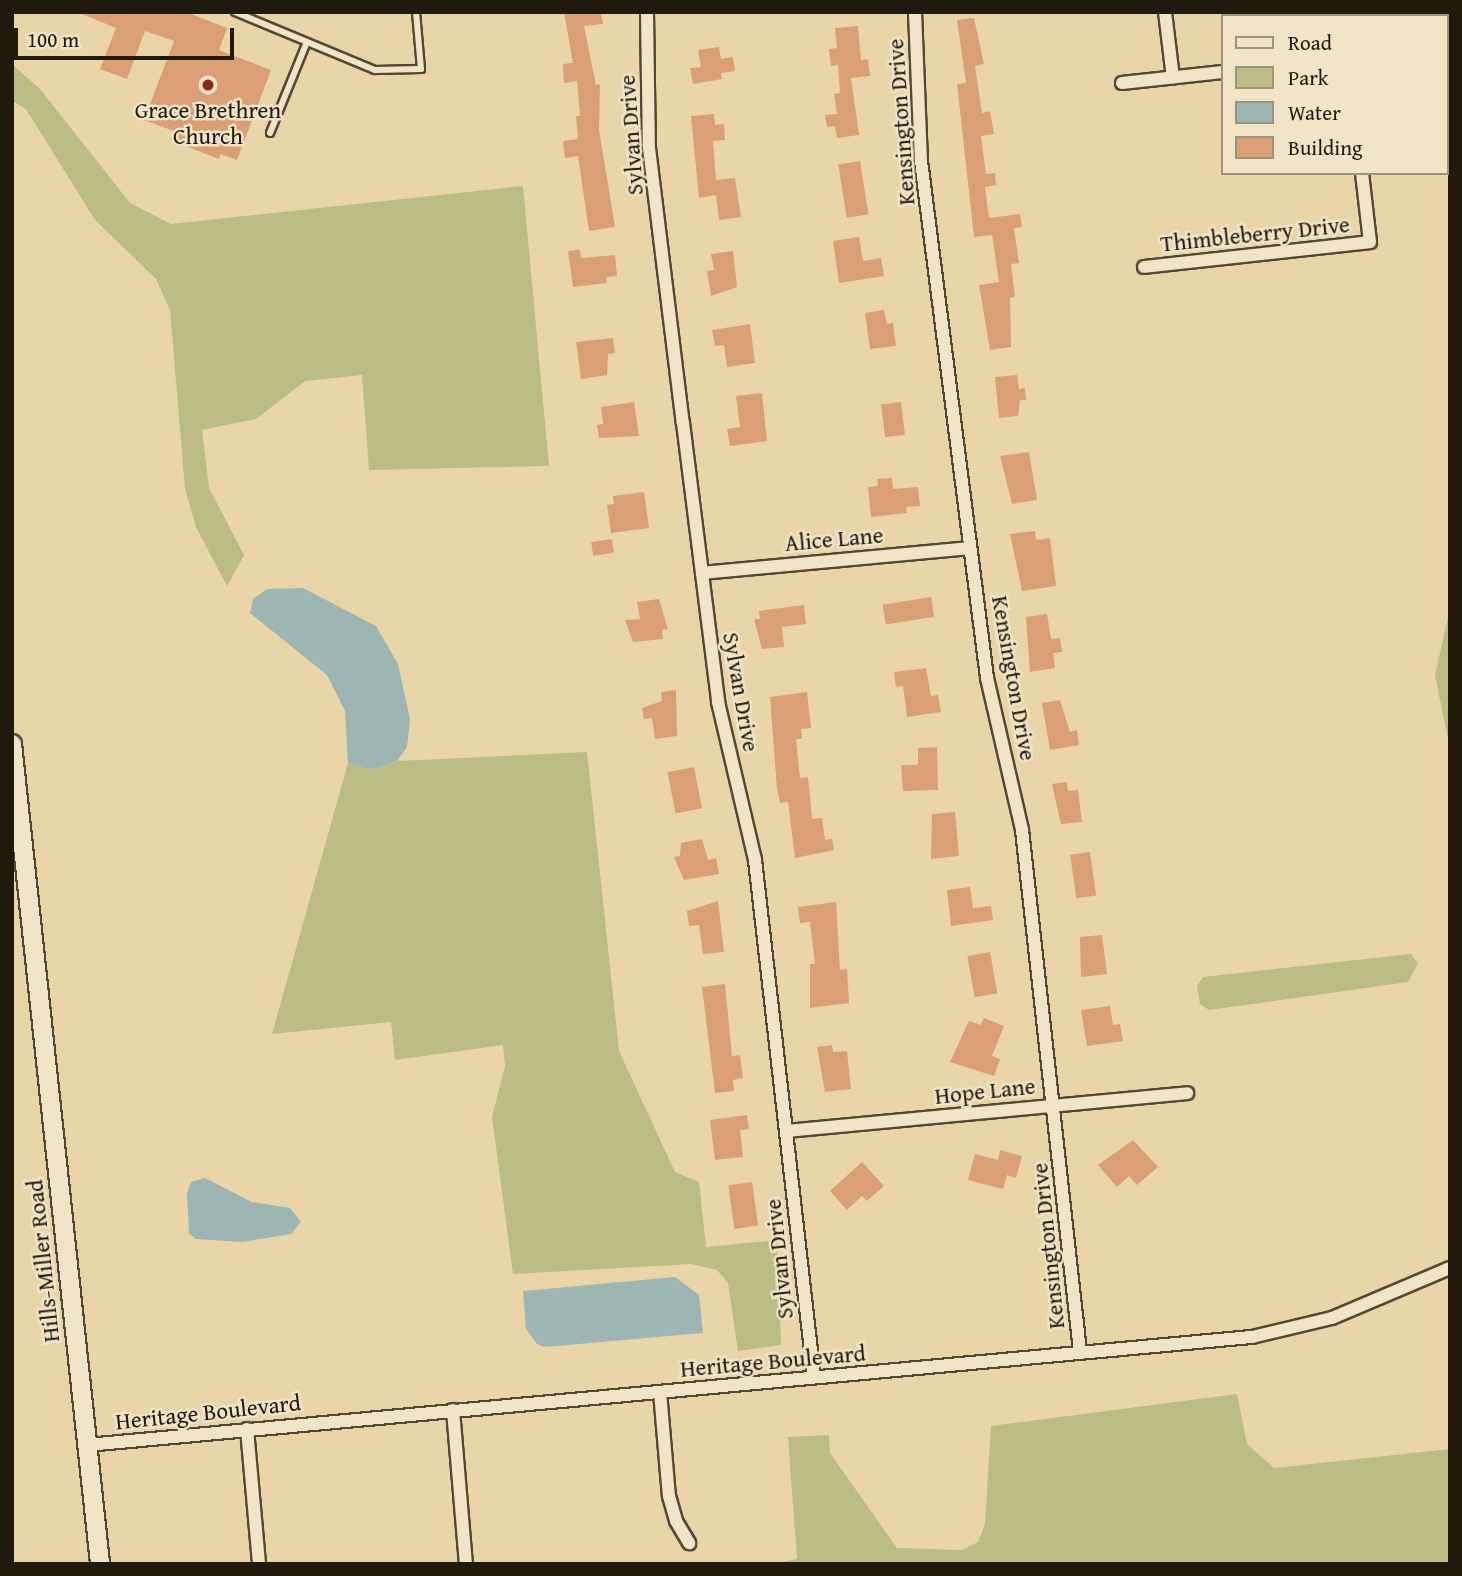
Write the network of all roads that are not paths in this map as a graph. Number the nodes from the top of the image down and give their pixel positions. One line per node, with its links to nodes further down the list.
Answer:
1 (235, 12): 6 (lane)
2 (416, 12): 6 (lane)
3 (647, 12): 14 (street, Sylvan Drive)
4 (915, 12): 13 (street, Kensington Drive)
5 (1165, 12): 8 (street)
6 (307, 42): 10 (lane)
7 (1220, 72): 8 (street)
8 (1173, 78): 9 (street)
9 (1122, 83)
10 (270, 133)
11 (1362, 175): 12 (street, Thimbleberry Drive)
12 (1144, 267)
13 (970, 548): 14 (street, Alice Lane); 17 (street, Kensington Drive)
14 (702, 573): 18 (street, Sylvan Drive)
15 (12, 744): 25 (street, Hills-Miller Road)
16 (1187, 1093): 17 (street, Hope Lane)
17 (1054, 1106): 18 (street, Hope Lane); 20 (street, Kensington Drive)
18 (787, 1132): 21 (street, Sylvan Drive)
19 (1450, 1268): 20 (street, Heritage Boulevard)
20 (1080, 1352): 21 (street, Heritage Boulevard)
21 (814, 1377): 22 (street, Heritage Boulevard)
22 (660, 1392): 23 (street, Heritage Boulevard); 26 (street)
23 (453, 1410): 24 (street, Heritage Boulevard); 29 (street)
24 (247, 1429): 25 (street, Heritage Boulevard); 28 (street)
25 (88, 1445): 27 (street, Hills-Miller Road)
26 (690, 1543)
27 (100, 1564)
28 (259, 1564)
29 (466, 1564)

